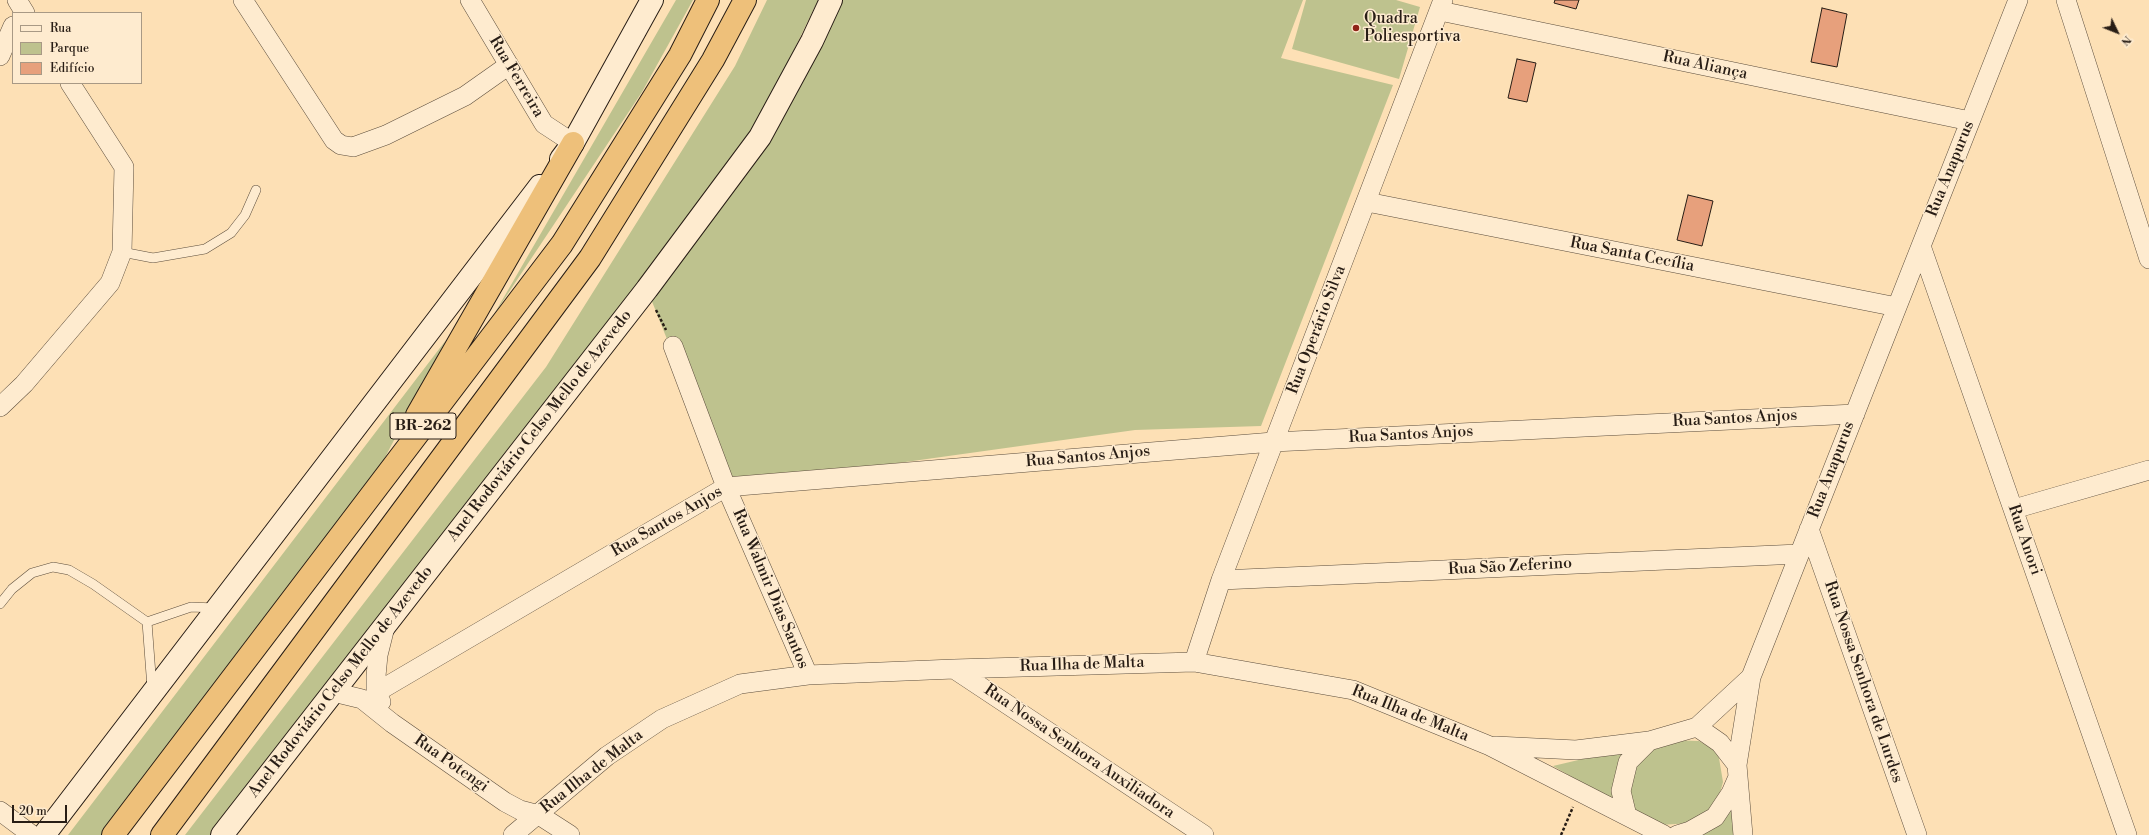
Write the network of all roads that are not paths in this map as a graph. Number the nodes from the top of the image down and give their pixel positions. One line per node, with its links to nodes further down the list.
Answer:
1 (243, 0): 12 (street)
2 (652, 0): 15 (main road)
3 (708, 0): 28 (highway, BR-262)
4 (745, 0): 56 (highway, BR-262)
5 (831, 0): 36 (main road, Anel Rodoviário Celso Mello de Azevedo)
6 (2018, 0): 14 (street, Rua Anapurus)
7 (2066, 0): 20 (street)
8 (475, 3): 12 (street, Rua Ferreira)
9 (1442, 5): 14 (street, Rua Aliança); 17 (street, Rua Operário Silva)
10 (12, 28): 11 (street)
11 (0, 56)
12 (509, 65): 15 (street, Rua Ferreira)
13 (71, 84): 19 (street)
14 (1970, 121): 18 (street, Rua Anapurus)
15 (573, 143): 28 (highway); 34 (main road)
16 (256, 190): 19 (lane)
17 (1367, 202): 21 (street, Rua Santa Cecília); 25 (street, Rua Operário Silva)
18 (1921, 246): 21 (street, Rua Anapurus); 29 (street, Rua Anori)
19 (122, 252): 23 (street)
20 (2149, 259)
21 (1896, 307): 24 (street, Rua Anapurus)
22 (673, 346): 27 (street, Rua Walmir Dias Santos)
23 (0, 407)
24 (1855, 414): 25 (street, Rua Santos Anjos); 30 (street, Rua Anapurus)
25 (1273, 442): 27 (street, Rua Santos Anjos); 32 (street, Rua Operário Silva)
26 (2149, 470): 29 (street)
27 (726, 487): 39 (street, Rua Walmir Dias Santos); 42 (street, Rua Santos Anjos)
28 (373, 491): 55 (highway, BR-262)
29 (2014, 509): 64 (street, Rua Anori)
30 (1809, 529): 31 (street, Rua Anapurus); 63 (street, Rua Nossa Senhora de Lurdes)
31 (1799, 554): 32 (street, Rua São Zeferino); 40 (street, Rua Anapurus)
32 (1221, 580): 37 (street, Rua Operário Silva)
33 (0, 604): 35 (lane)
34 (218, 608): 35 (lane); 43 (main road)
35 (147, 622): 43 (lane)
36 (385, 625): 41 (main road, Anel Rodoviário Celso Mello de Azevedo); 42 (street)
37 (1194, 662): 38 (street, Rua Ilha de Malta); 47 (street, Rua Ilha de Malta)
38 (954, 669): 39 (street, Rua Ilha de Malta); 52 (street, Rua Nossa Senhora Auxiliadora)
39 (808, 675): 50 (street, Rua Ilha de Malta)
40 (1751, 677): 45 (street, Rua Anapurus); 48 (street)
41 (333, 692): 44 (street, Rua Potengi); 57 (main road, Anel Rodoviário Celso Mello de Azevedo)
42 (377, 692): 44 (street)
43 (153, 693): 54 (main road)
44 (392, 723): 50 (street, Rua Potengi)
45 (1697, 727): 46 (street, Rua Anapurus); 48 (street)
46 (1649, 741): 47 (street, Rua Anapurus); 51 (street)
47 (1490, 746): 51 (street, Rua Ilha de Malta)
48 (1738, 770): 61 (street); 62 (street)
49 (0, 811): 53 (street)
50 (539, 815): 58 (street, Rua Ilha de Malta); 59 (street, Rua Potengi)
51 (1627, 816): 60 (street, Rua Ilha de Malta)
52 (1199, 833)
53 (32, 835)
54 (44, 835)
55 (113, 835)
56 (162, 835)
57 (222, 835)
58 (513, 835)
59 (570, 835)
60 (1664, 835)
61 (1677, 835)
62 (1743, 835)
63 (1917, 835)
64 (2127, 835)

